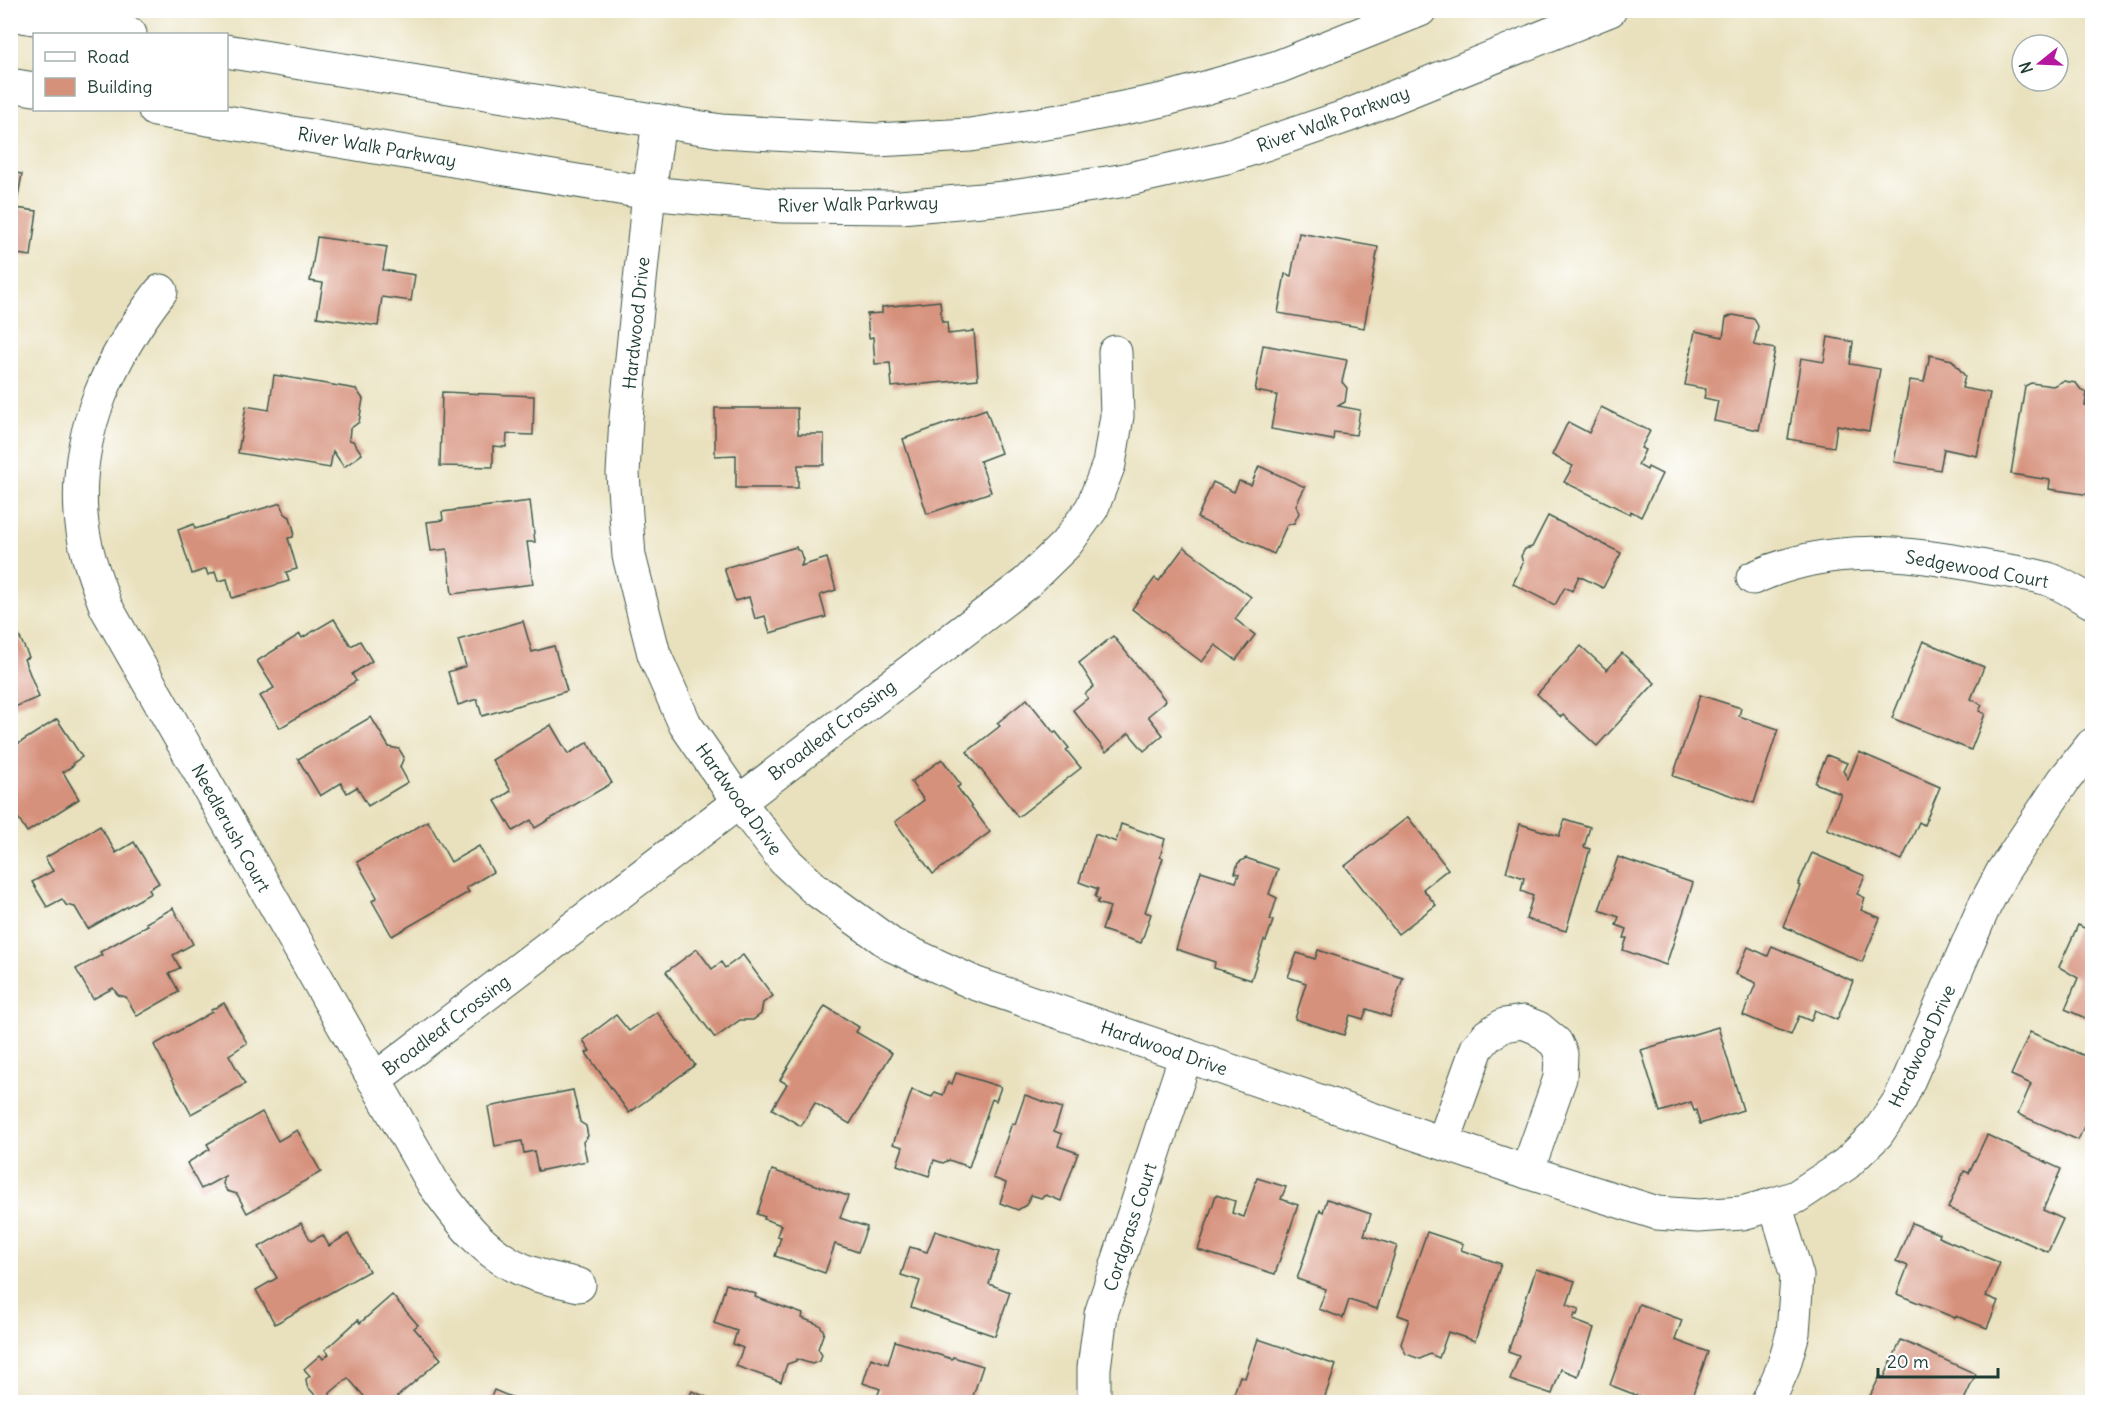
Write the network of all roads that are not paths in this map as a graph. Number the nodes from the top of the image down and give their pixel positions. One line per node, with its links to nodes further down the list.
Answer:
1 (1420, 10): 9 (street)
2 (1610, 10): 10 (street, River Walk Parkway)
3 (10, 14): 4 (street)
4 (124, 33)
5 (228, 51): 9 (street)
6 (10, 85): 7 (street)
7 (33, 89)
8 (161, 111): 10 (street, River Walk Parkway)
9 (658, 121): 10 (street, Hardwood Drive)
10 (649, 194): 16 (street, Hardwood Drive)
11 (161, 291): 18 (street, Needlerush Court)
12 (1115, 351): 16 (street, Broadleaf Crossing)
13 (1753, 578): 14 (street, Sedgewood Court)
14 (2092, 602)
15 (2092, 745): 21 (street, Hardwood Drive)
16 (738, 801): 17 (street, Hardwood Drive); 18 (street, Broadleaf Crossing)
17 (1186, 1055): 19 (street, Hardwood Drive); 23 (street, Cordgrass Court)
18 (374, 1080): 22 (street, Needlerush Court)
19 (1443, 1143): 20 (street, Hardwood Drive); 20 (street)
20 (1527, 1172): 21 (street, Hardwood Drive)
21 (1775, 1204): 24 (street)
22 (579, 1285)
23 (1094, 1402)
24 (1768, 1402)

